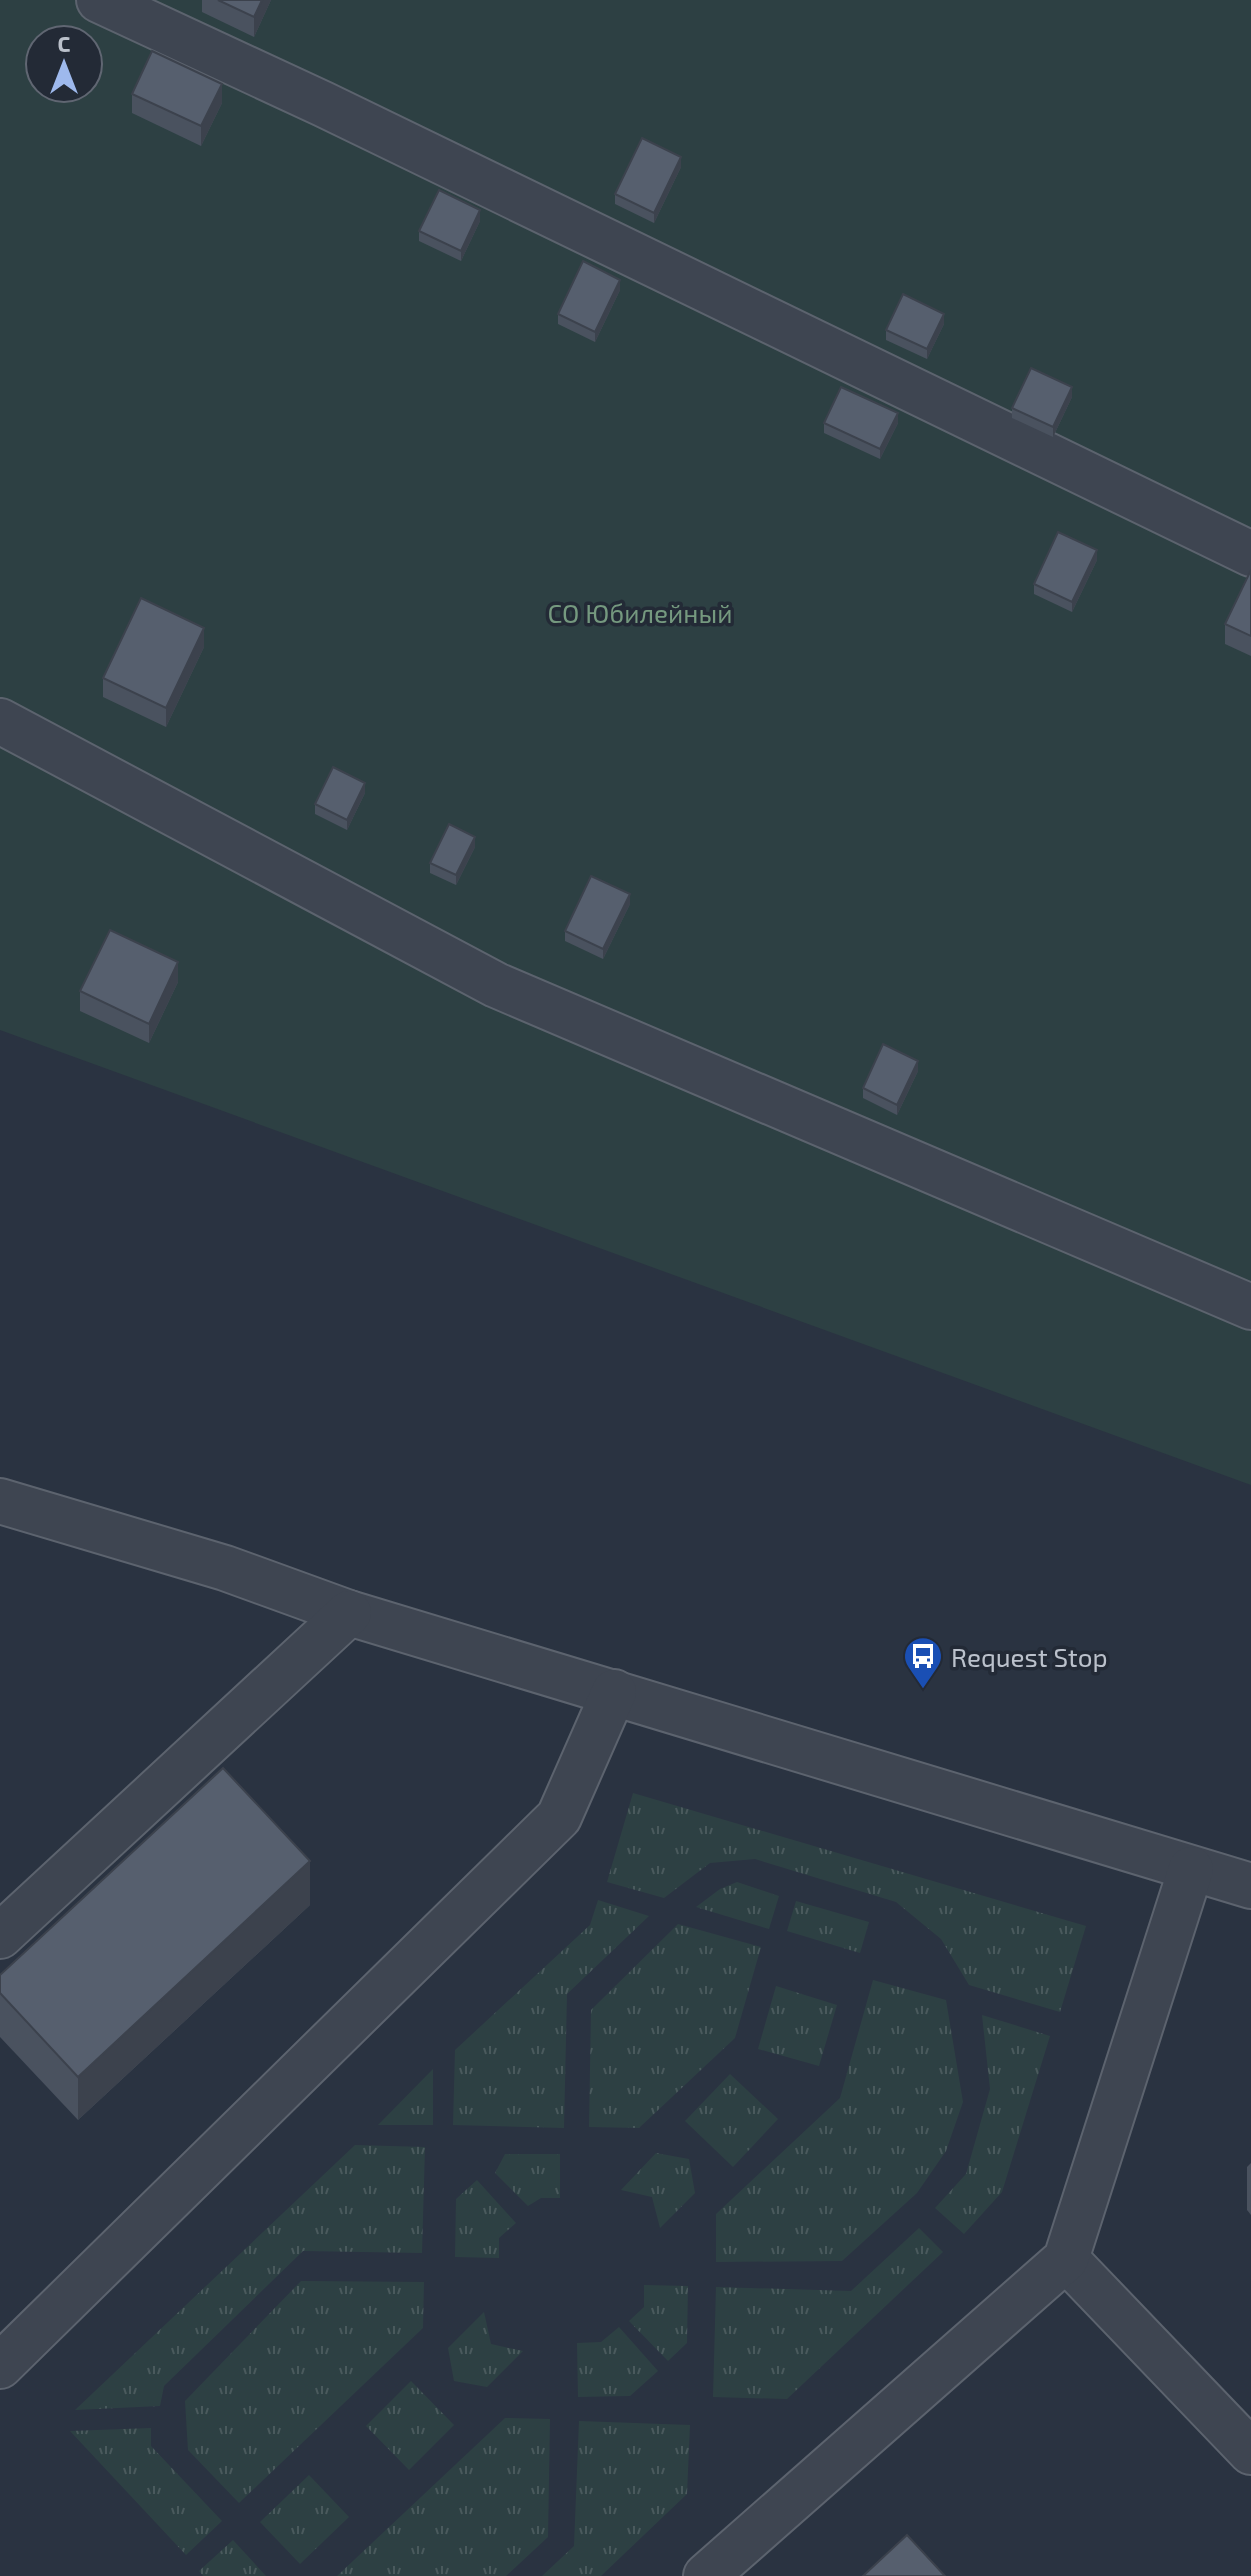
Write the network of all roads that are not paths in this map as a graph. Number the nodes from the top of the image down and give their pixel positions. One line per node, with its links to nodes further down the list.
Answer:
1 (99, 0): 2 (lane)
2 (1251, 554)
3 (0, 721): 4 (lane)
4 (1251, 1307)
5 (0, 1501): 6 (lane)
6 (349, 1613): 7 (lane); 10 (lane)
7 (614, 1692): 8 (lane); 12 (lane)
8 (1191, 1869): 9 (lane); 11 (lane)
9 (1251, 1886)
10 (0, 1936)
11 (1066, 2259): 13 (lane); 14 (lane)
12 (3, 2358)
13 (1251, 2452)
14 (706, 2576)

